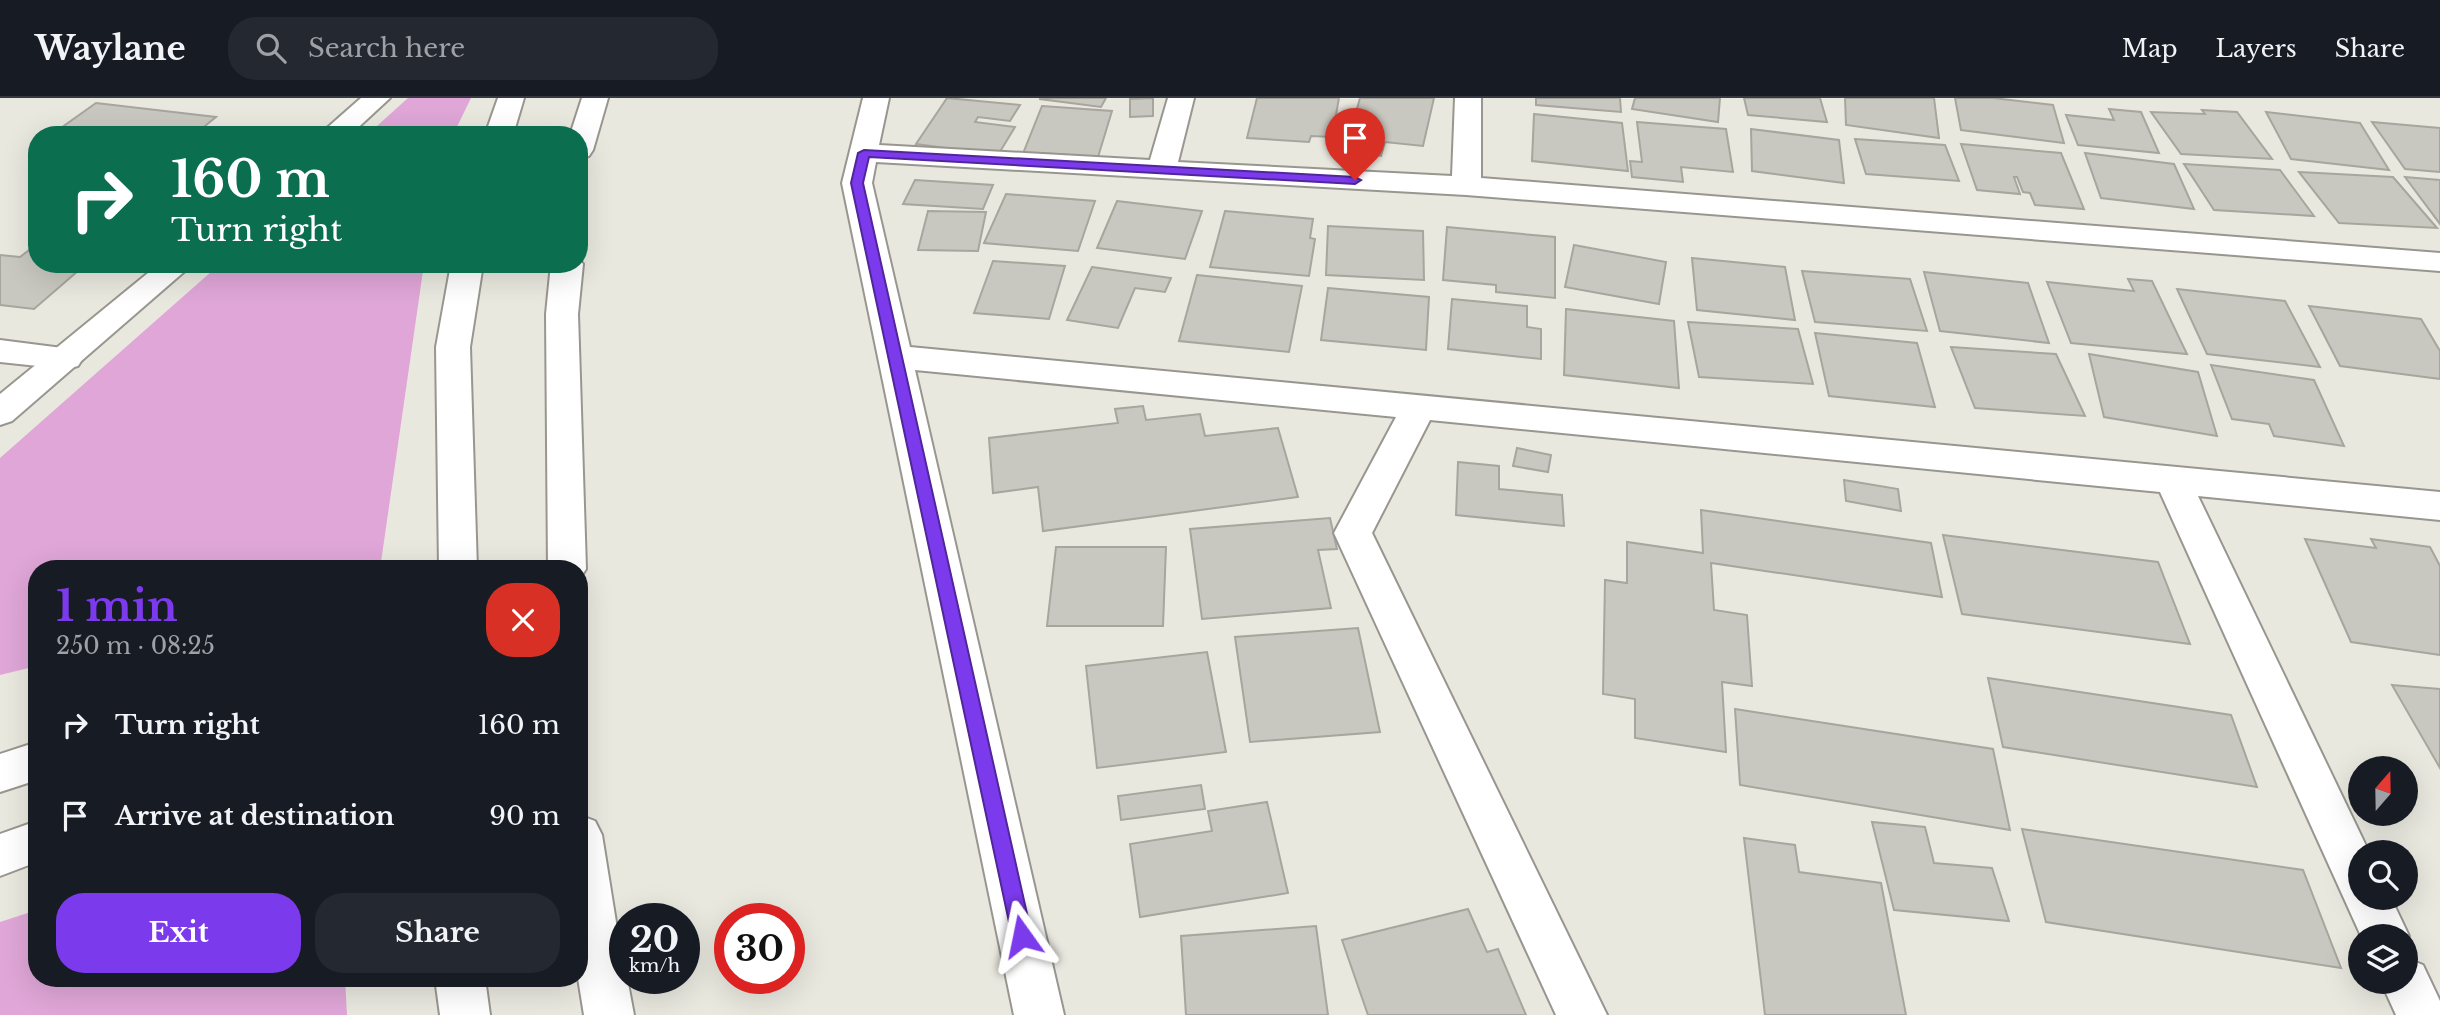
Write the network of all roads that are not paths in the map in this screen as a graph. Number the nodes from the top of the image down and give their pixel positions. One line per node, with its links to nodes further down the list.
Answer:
1 (377, 98): 7 (street)
2 (511, 98): 8 (street)
3 (595, 98): 9 (street)
4 (876, 98): 10 (street)
5 (1181, 98): 11 (street)
6 (1468, 98): 12 (street)
7 (344, 126)
8 (502, 126)
9 (586, 126)
10 (864, 153): 11 (street); 18 (street)
11 (1161, 171): 12 (street)
12 (1466, 186): 13 (street)
13 (2436, 267)
14 (167, 273): 19 (street)
15 (465, 273): 24 (street)
16 (566, 273): 25 (street)
17 (0, 351): 19 (street)
18 (895, 357): 20 (street); 36 (street)
19 (66, 358): 21 (street)
20 (1419, 407): 22 (street); 37 (street)
21 (0, 413)
22 (2172, 480): 23 (street); 30 (street)
23 (2440, 506)
24 (458, 560)
25 (567, 560)
26 (28, 764): 27 (street)
27 (0, 773)
28 (28, 844): 29 (street)
29 (0, 855)
30 (2348, 857)
31 (588, 889): 35 (street)
32 (461, 987): 34 (street)
33 (2411, 994): 38 (street)
34 (465, 1015)
35 (609, 1015)
36 (1039, 1015)
37 (1582, 1015)
38 (2421, 1015)

